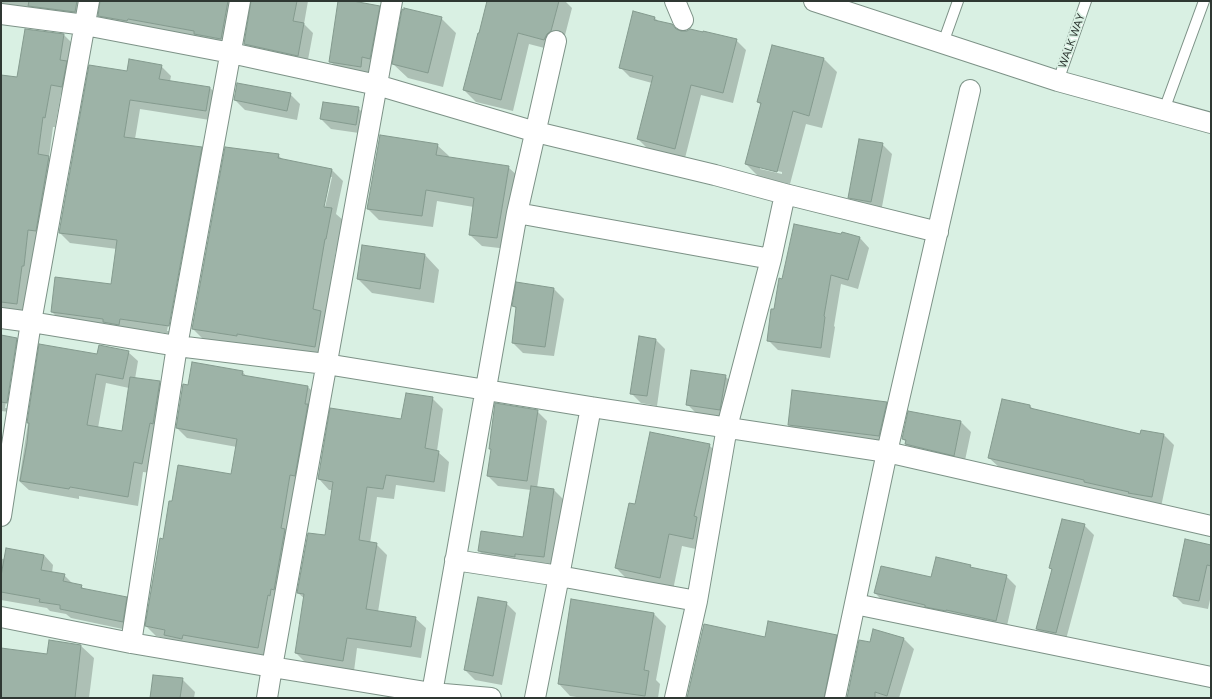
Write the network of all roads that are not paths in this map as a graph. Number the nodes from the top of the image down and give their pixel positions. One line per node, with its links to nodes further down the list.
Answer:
1 (89, 1): 11 (street)
2 (240, 1): 14 (street)
3 (392, 1): 16 (street)
4 (675, 1): 10 (street)
5 (814, 1): 13 (street)
6 (958, 1): 13 (lane)
7 (1086, 1): 15 (lane, WALK WAY)
8 (1204, 1): 18 (lane)
9 (1, 14): 11 (street)
10 (683, 20)
11 (85, 25): 14 (street); 26 (street)
12 (556, 42): 20 (street)
13 (943, 43): 15 (street)
14 (231, 54): 16 (street); 27 (street)
15 (1058, 81): 18 (street)
16 (377, 85): 20 (street); 28 (street)
17 (970, 90): 23 (street)
18 (1164, 110): 19 (street)
19 (1211, 123)
20 (536, 132): 21 (street); 22 (street)
21 (784, 194): 23 (street); 24 (street)
22 (517, 213): 24 (street); 29 (street)
23 (938, 232): 32 (street)
24 (770, 259): 31 (street)
25 (1, 318): 26 (street)
26 (31, 322): 27 (street); 33 (street)
27 (177, 346): 28 (street); 40 (street)
28 (326, 364): 29 (street); 41 (street)
29 (485, 390): 30 (street); 35 (street)
30 (591, 407): 31 (street); 36 (street)
31 (727, 427): 32 (street); 37 (street)
32 (887, 452): 34 (street); 38 (street)
33 (1, 516)
34 (1211, 526)
35 (454, 560): 36 (street); 43 (street)
36 (559, 576): 37 (street); 46 (street)
37 (697, 601): 47 (street)
38 (856, 604): 42 (street); 48 (street)
39 (1, 618): 40 (street)
40 (131, 643): 41 (street)
41 (272, 667): 43 (street); 44 (street)
42 (1211, 677)
43 (432, 693): 45 (street)
44 (267, 698)
45 (491, 698)
46 (535, 698)
47 (675, 698)
48 (835, 698)

